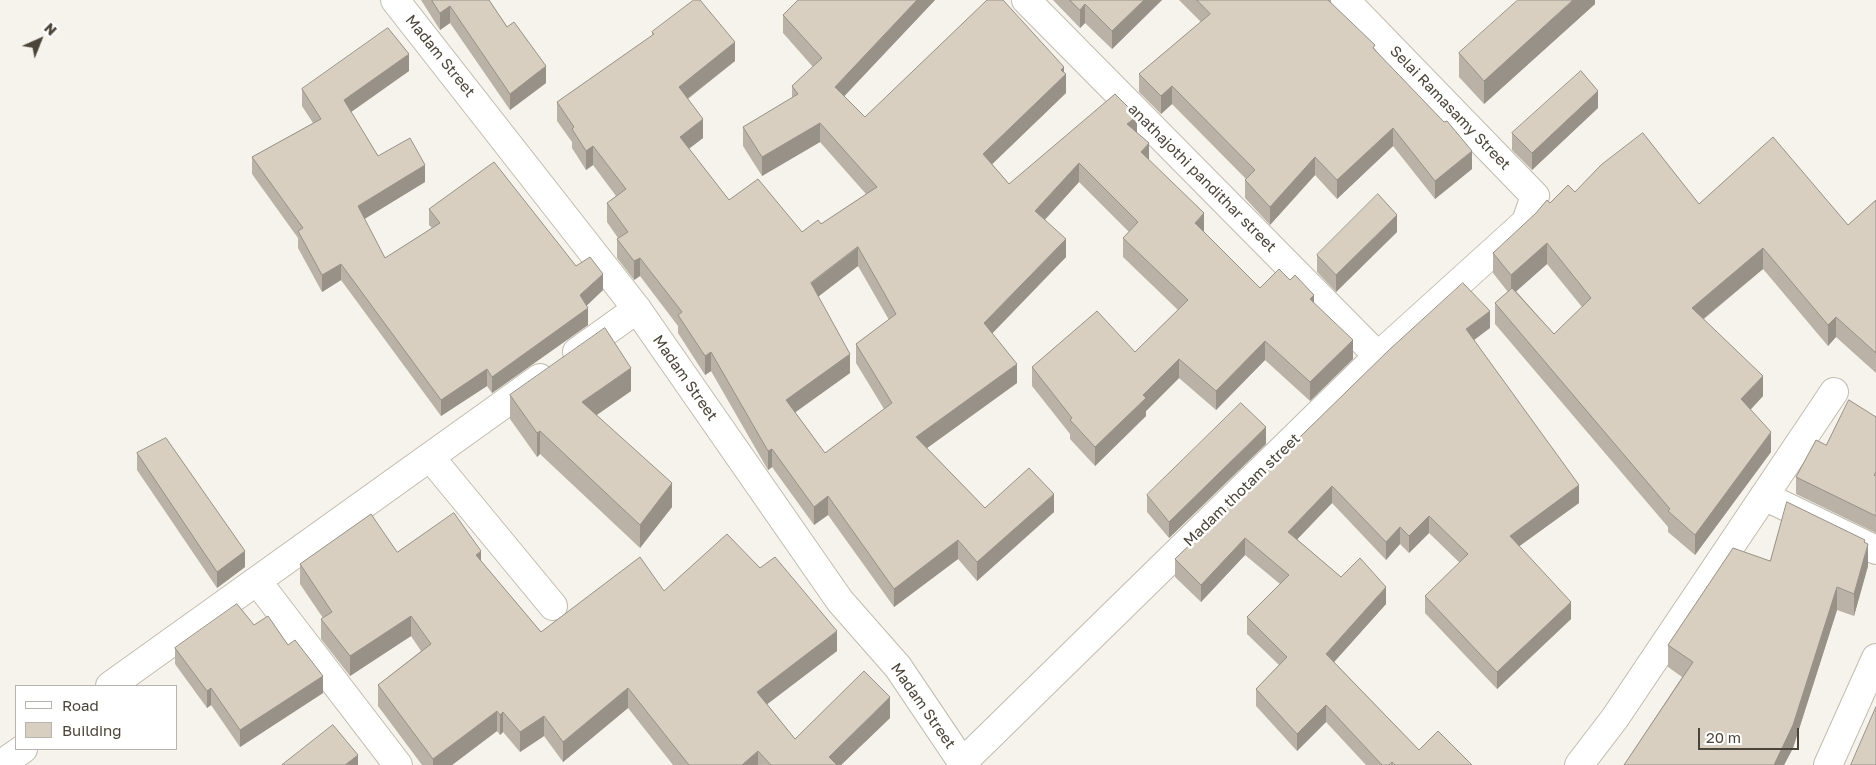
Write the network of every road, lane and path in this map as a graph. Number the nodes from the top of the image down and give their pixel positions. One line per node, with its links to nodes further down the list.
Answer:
1 (394, 0): 5 (street, Madam Street)
2 (1026, 0): 6 (street, anathajothi pandithar street)
3 (1345, 0): 4 (street, Selai Ramasamy Street)
4 (1526, 222): 6 (street, Madam thotam street)
5 (637, 309): 8 (street); 16 (street, Madam Street)
6 (1378, 356): 16 (street, Madam thotam street)
7 (1834, 392): 9 (street)
8 (430, 457): 11 (street); 12 (street)
9 (1764, 496): 10 (street); 19 (street)
10 (1876, 550)
11 (257, 581): 14 (street); 18 (street)
12 (553, 606)
13 (1876, 658): 20 (street)
14 (111, 685)
15 (22, 750): 17 (street)
16 (963, 764)
17 (0, 765)
18 (398, 765)
19 (1579, 765)
20 (1828, 765)

